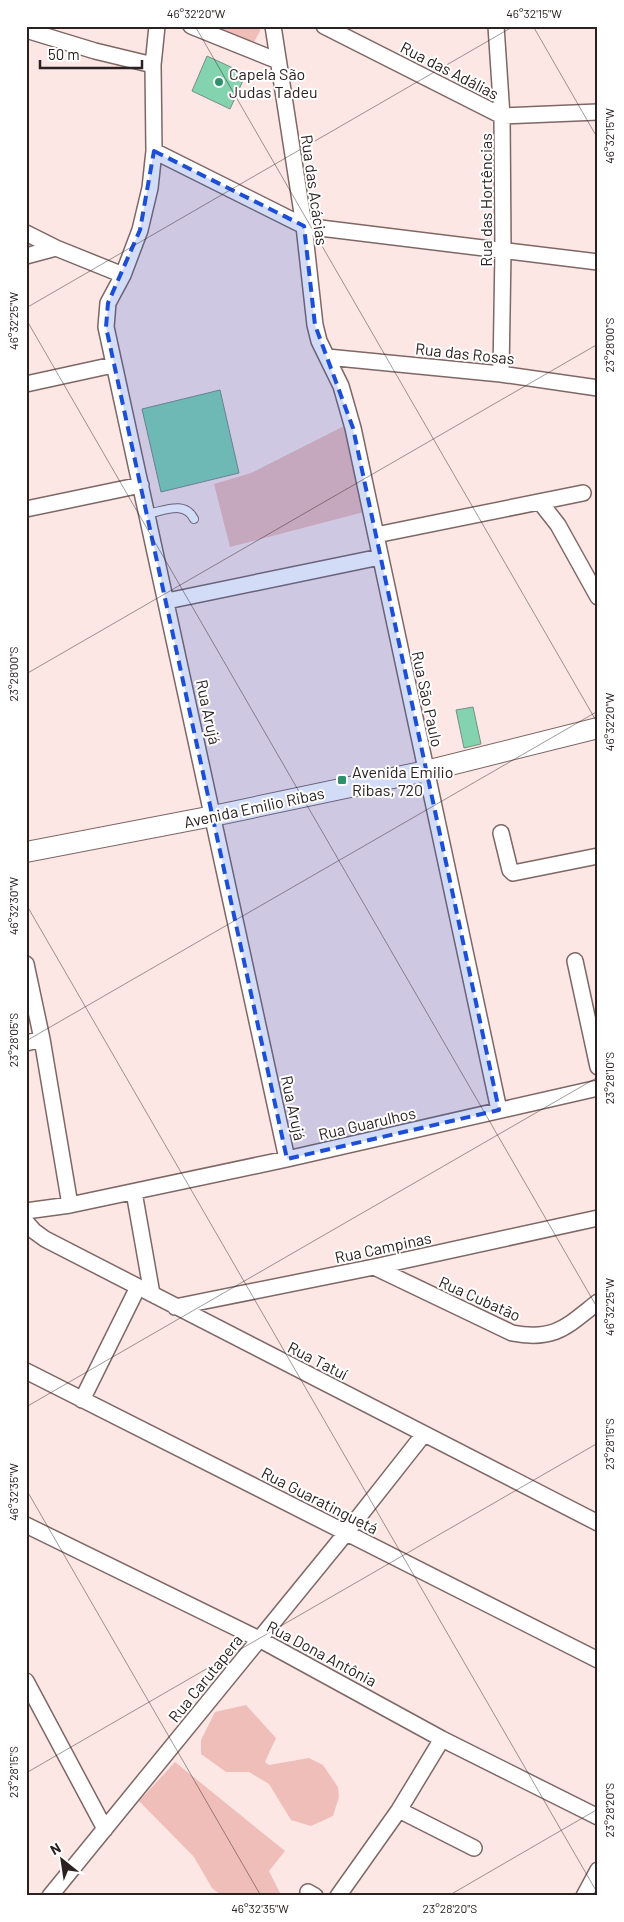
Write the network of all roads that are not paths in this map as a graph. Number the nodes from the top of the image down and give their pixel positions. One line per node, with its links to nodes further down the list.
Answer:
1 (157, 26): 8 (street, Rua Arujá)
2 (191, 26): 7 (street)
3 (272, 26): 7 (street, Rua das Acácias)
4 (324, 26): 10 (street, Rua das Adálias)
5 (496, 26): 10 (street, Rua das Hortências)
6 (26, 30): 8 (street)
7 (278, 61): 12 (street, Rua das Acácias)
8 (153, 64): 11 (street, Rua Arujá)
9 (598, 112): 10 (street, Rua das Adálias)
10 (502, 116): 15 (street, Rua das Hortências)
11 (154, 152): 12 (street); 18 (street, Rua Arujá)
12 (304, 226): 15 (street); 19 (street, Rua das Acácias)
13 (26, 233): 14 (street)
14 (56, 248): 16 (street); 18 (street)
15 (503, 250): 17 (street); 21 (street, Rua das Hortências)
16 (26, 256)
17 (598, 262)
18 (122, 275): 20 (street, Rua Arujá)
19 (327, 357): 21 (street, Rua das Rosas); 30 (street, Rua São Paulo)
20 (113, 366): 22 (street); 24 (street, Rua Arujá)
21 (501, 374): 23 (street, Rua das Rosas)
22 (26, 384)
23 (598, 388)
24 (141, 485): 27 (street); 28 (street, Rua Arujá)
25 (583, 493): 26 (street)
26 (540, 502): 30 (street); 32 (street)
27 (26, 510)
28 (147, 514): 29 (lane); 33 (street, Rua Arujá)
29 (194, 519)
30 (376, 535): 31 (street, Rua São Paulo)
31 (380, 557): 33 (street); 35 (street, Rua São Paulo)
32 (598, 597)
33 (167, 601): 36 (street, Rua Arujá)
34 (598, 728): 35 (main road, Avenida Emilio Ribas)
35 (426, 771): 36 (main road, Avenida Emilio Ribas); 46 (street, Rua São Paulo)
36 (213, 816): 38 (main road, Avenida Emilio Ribas); 47 (street, Rua Arujá)
37 (501, 833): 39 (street)
38 (26, 852)
39 (598, 856)
40 (575, 961): 44 (street)
41 (26, 964): 42 (street)
42 (42, 1039): 43 (street); 49 (street)
43 (26, 1043)
44 (598, 1066)
45 (598, 1088): 46 (street, Rua Guarulhos)
46 (500, 1110): 47 (street, Rua Guarulhos)
47 (287, 1159): 48 (street, Rua Guarulhos)
48 (134, 1192): 49 (street, Rua Guarulhos); 55 (street)
49 (70, 1205): 50 (street, Rua Guarulhos)
50 (26, 1211)
51 (598, 1218): 53 (street, Rua Campinas)
52 (26, 1222): 54 (street, Rua Tatuí)
53 (374, 1267): 56 (street, Rua Cubatão); 57 (street, Rua Campinas)
54 (138, 1287): 55 (street, Rua Tatuí); 59 (street)
55 (152, 1294): 57 (street, Rua Tatuí)
56 (598, 1302)
57 (175, 1307): 60 (street, Rua Tatuí)
58 (26, 1371): 59 (street, Rua Guaratinguetá)
59 (82, 1400): 63 (street, Rua Guaratinguetá)
60 (424, 1434): 61 (street, Rua Tatuí); 63 (street, Rua Carutapera)
61 (598, 1523)
62 (26, 1525): 64 (street, Rua Dona Antônia)
63 (346, 1533): 64 (street, Rua Carutapera); 65 (street, Rua Guaratinguetá)
64 (259, 1639): 67 (street, Rua Dona Antônia); 70 (street, Rua Carutapera)
65 (598, 1660)
66 (26, 1681): 70 (street)
67 (442, 1739): 68 (street); 69 (street, Rua Dona Antônia)
68 (399, 1810): 71 (street); 74 (street)
69 (598, 1817)
70 (105, 1829): 73 (street, Rua Carutapera)
71 (474, 1848)
72 (598, 1870): 75 (street)
73 (50, 1896)
74 (338, 1896)
75 (584, 1896)

